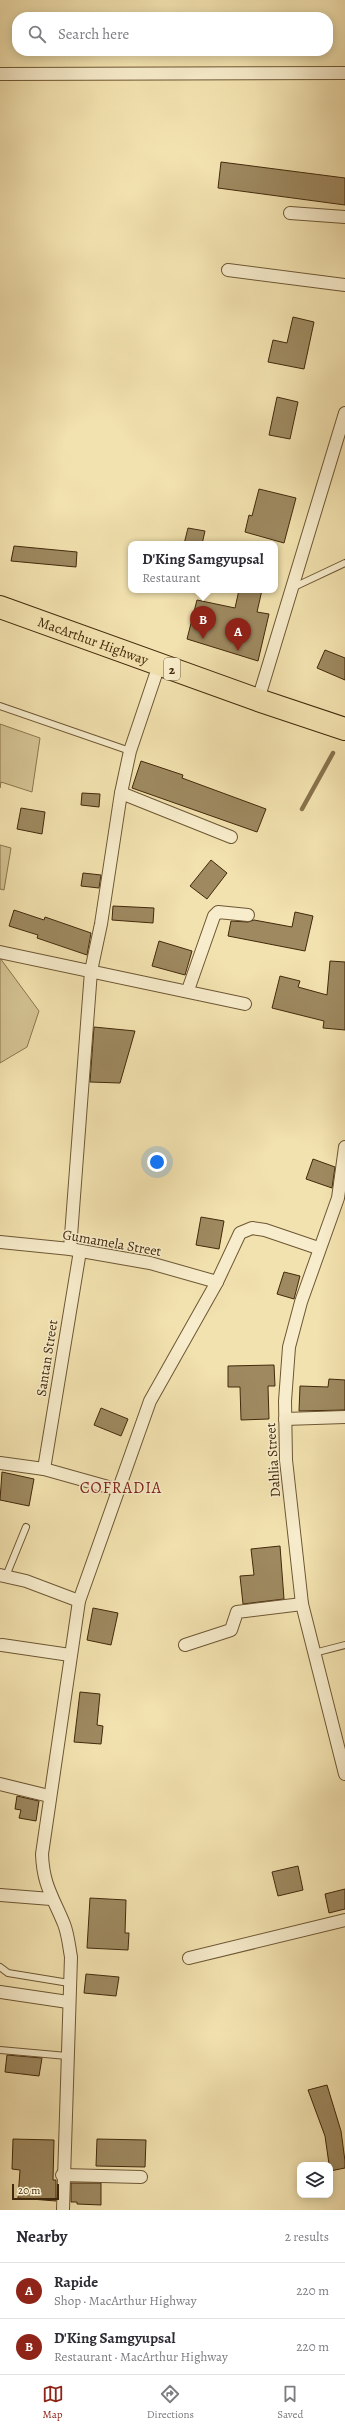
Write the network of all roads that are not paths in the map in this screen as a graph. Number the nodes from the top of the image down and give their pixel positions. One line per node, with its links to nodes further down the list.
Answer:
1 (345, 73): 2 (street)
2 (0, 74)
3 (290, 213): 4 (street)
4 (345, 217)
5 (228, 270): 6 (street)
6 (345, 285)
7 (345, 413): 9 (street)
8 (345, 563): 9 (lane)
9 (291, 588): 12 (street)
10 (0, 607): 11 (highway, MacArthur Highway / 2)
11 (159, 664): 12 (highway, MacArthur Highway / 2); 15 (street, Santan Street)
12 (258, 700): 14 (highway, MacArthur Highway / 2)
13 (0, 706): 15 (lane)
14 (345, 728)
15 (130, 751): 16 (street, Santan Street)
16 (121, 793): 17 (street); 20 (street, Santan Street)
17 (231, 837)
18 (248, 914): 21 (street)
19 (0, 952): 20 (street)
20 (91, 971): 21 (street); 27 (street, Santan Street)
21 (188, 990): 22 (street)
22 (245, 1004)
23 (345, 1147): 24 (street, Dahlia Street)
24 (341, 1198): 26 (street, Dahlia Street)
25 (0, 1242): 27 (street, Gumamela Street)
26 (318, 1248): 28 (street); 30 (street, Dahlia Street)
27 (75, 1250): 28 (street, Gumamela Street); 32 (street, Santan Street)
28 (217, 1282): 33 (street)
29 (345, 1418): 30 (street)
30 (285, 1419): 37 (street, Dahlia Street)
31 (0, 1463): 32 (street)
32 (44, 1470): 33 (street)
33 (119, 1490): 36 (street)
34 (26, 1527): 35 (lane)
35 (3, 1576): 36 (street)
36 (79, 1601): 42 (street)
37 (302, 1604): 39 (street); 41 (street, Dahlia Street)
38 (2, 1645): 42 (street)
39 (185, 1645)
40 (345, 1645): 41 (lane)
41 (314, 1653): 43 (street, Dahlia Street)
42 (70, 1655): 45 (street)
43 (345, 1774)
44 (0, 1784): 45 (street)
45 (49, 1796): 47 (street)
46 (0, 1895): 47 (street)
47 (51, 1899): 51 (street)
48 (345, 1920): 49 (street)
49 (189, 1958)
50 (0, 1967): 51 (lane)
51 (69, 1983): 53 (street)
52 (0, 1992): 53 (street)
53 (68, 2002): 55 (street)
54 (0, 2050): 55 (lane)
55 (67, 2056): 56 (street)
56 (62, 2175): 57 (street); 58 (street)
57 (141, 2177)
58 (63, 2210)

